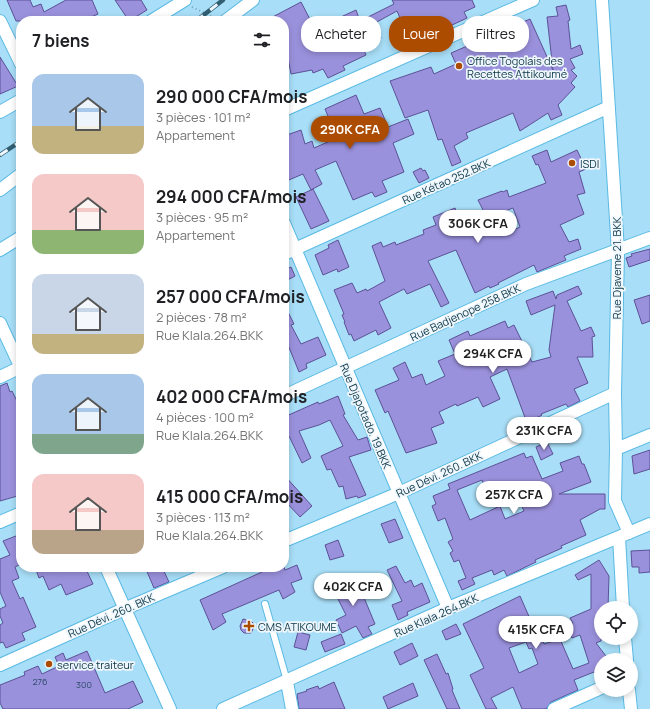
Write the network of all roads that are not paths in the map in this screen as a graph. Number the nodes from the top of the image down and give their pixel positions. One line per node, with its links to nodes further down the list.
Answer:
1 (253, 0): 6 (street)
2 (533, 0): 11 (street)
3 (602, 0): 10 (street, Rue Djaveme 21. BKK)
4 (184, 1): 5 (street)
5 (159, 16)
6 (227, 16)
7 (0, 21): 8 (street)
8 (16, 54)
9 (16, 103): 12 (street)
10 (609, 107): 18 (street, Rue Djaveme 21. BKK); 19 (street, Rue Kétao 252.BKK)
11 (289, 108)
12 (0, 112)
13 (16, 178): 14 (street)
14 (0, 190)
15 (650, 238): 18 (street, Rue Badjenope 258.BKK)
16 (16, 240): 17 (street)
17 (0, 250)
18 (618, 251): 22 (street, Rue Badjenope 258.BKK); 25 (street, Rue Djaveme 21. BKK)
19 (289, 252): 22 (street, Rue Djapotado. 19.BKK)
20 (0, 324): 21 (street)
21 (16, 358)
22 (346, 368): 26 (street, Rue Badjenope 258.BKK); 29 (street, Rue Djapotado. 19.BKK)
23 (16, 370): 24 (street)
24 (0, 377)
25 (614, 393): 28 (street, Rue Djaveme 21. BKK); 29 (street, Rue Dévi. 260. BKK)
26 (289, 394)
27 (650, 435): 28 (street)
28 (616, 449): 33 (street, Rue Djaveme 21. BKK)
29 (399, 493): 34 (street, Rue Dévi. 260. BKK); 39 (street, Rue Djapotado. 19.BKK)
30 (16, 515): 31 (street)
31 (0, 522)
32 (650, 524): 33 (street, Rue Klala.264.BKK)
33 (624, 535): 37 (street, Rue Djaveme 21. BKK); 39 (street, Rue Klala.264.BKK)
34 (289, 539)
35 (108, 572): 40 (street)
36 (211, 572): 40 (street, Rue Dévi. 260. BKK)
37 (623, 601)
38 (265, 604): 42 (lane)
39 (448, 608): 42 (street, Rue Klala.264.BKK)
40 (124, 609): 41 (street, Rue Dévi. 260. BKK); 45 (street)
41 (0, 665)
42 (287, 682): 46 (street, Rue Klala.264.BKK); 47 (street)
43 (594, 691): 48 (street)
44 (630, 697): 49 (street)
45 (170, 709)
46 (224, 709)
47 (292, 709)
48 (554, 709)
49 (631, 709)

